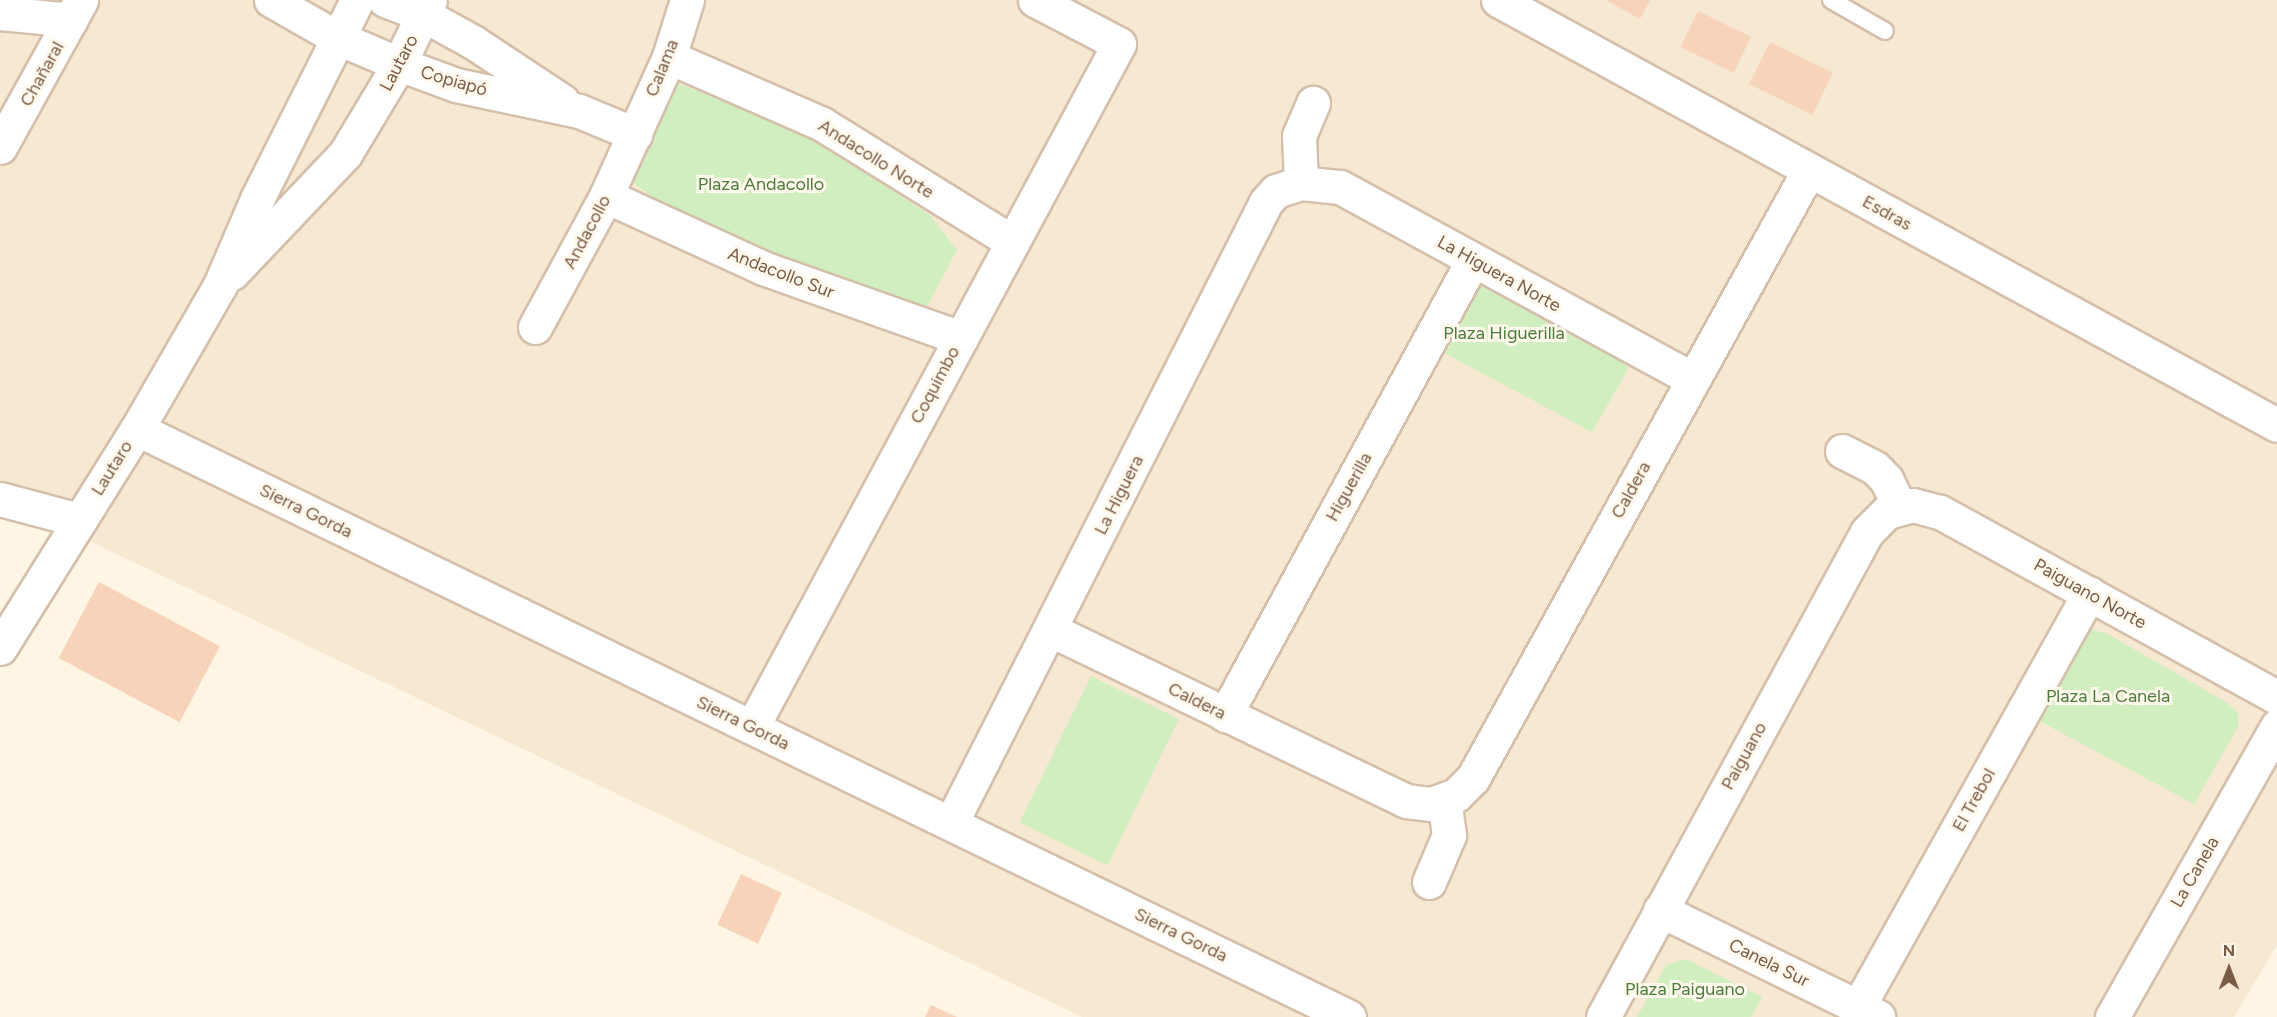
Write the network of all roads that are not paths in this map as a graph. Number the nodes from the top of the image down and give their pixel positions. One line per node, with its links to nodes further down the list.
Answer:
1 (271, 0): 12 (street, Copiapó)
2 (357, 0): 12 (street, Lautaro)
3 (385, 0): 8 (street, Copiapó)
4 (687, 0): 13 (street, Calama)
5 (1035, 0): 22 (street, Coquimbo)
6 (1498, 0): 19 (street, Esdras)
7 (1830, 0): 11 (lane)
8 (427, 8): 14 (street, Lautaro); 16 (street, Copiapó)
9 (76, 10): 10 (street); 18 (street, Chañaral)
10 (0, 13)
11 (1885, 31)
12 (338, 38): 14 (street, Copiapó); 24 (street, Lautaro)
13 (669, 57): 17 (street, Calama); 22 (street, Andacollo Norte)
14 (399, 64): 16 (street, Copiapó); 24 (street, Lautaro)
15 (1313, 103): 20 (street)
16 (579, 111): 17 (street, Copiapó)
17 (635, 134): 21 (street, Andacollo)
18 (0, 147)
19 (1809, 170): 27 (street, Caldera); 28 (street, Esdras)
20 (1301, 183): 23 (street, La Higuera Norte); 35 (street, La Higuera)
21 (606, 196): 25 (street, Andacollo); 26 (street, Andacollo Sur)
22 (1012, 242): 26 (street, Coquimbo)
23 (1473, 260): 27 (street, La Higuera Norte); 38 (street, Higuerilla)
24 (220, 285): 29 (street, Lautaro)
25 (535, 327)
26 (961, 338): 40 (street, Coquimbo)
27 (1692, 379): 41 (street, Caldera)
28 (2277, 426)
29 (137, 429): 33 (street, Lautaro); 40 (street, Sierra Gorda)
30 (1842, 451): 32 (street)
31 (0, 500): 33 (street)
32 (1899, 506): 34 (street, Paiguano Norte); 44 (street, Paiguano)
33 (79, 520): 36 (street, Lautaro)
34 (2089, 593): 37 (street, Paiguano Norte); 45 (street, El Trebol)
35 (1051, 630): 38 (street, Caldera); 42 (street, La Higuera)
36 (0, 648)
37 (2277, 697)
38 (1226, 714): 41 (street, Caldera)
39 (2277, 726): 48 (street, La Canela)
40 (752, 727): 42 (street, Sierra Gorda)
41 (1444, 801): 43 (street)
42 (951, 823): 46 (street, Sierra Gorda)
43 (1430, 882)
44 (1660, 910): 45 (street, Canela Sur); 47 (street, Paiguano)
45 (1868, 1012)
46 (1349, 1017)
47 (1603, 1017)
48 (2112, 1017)

